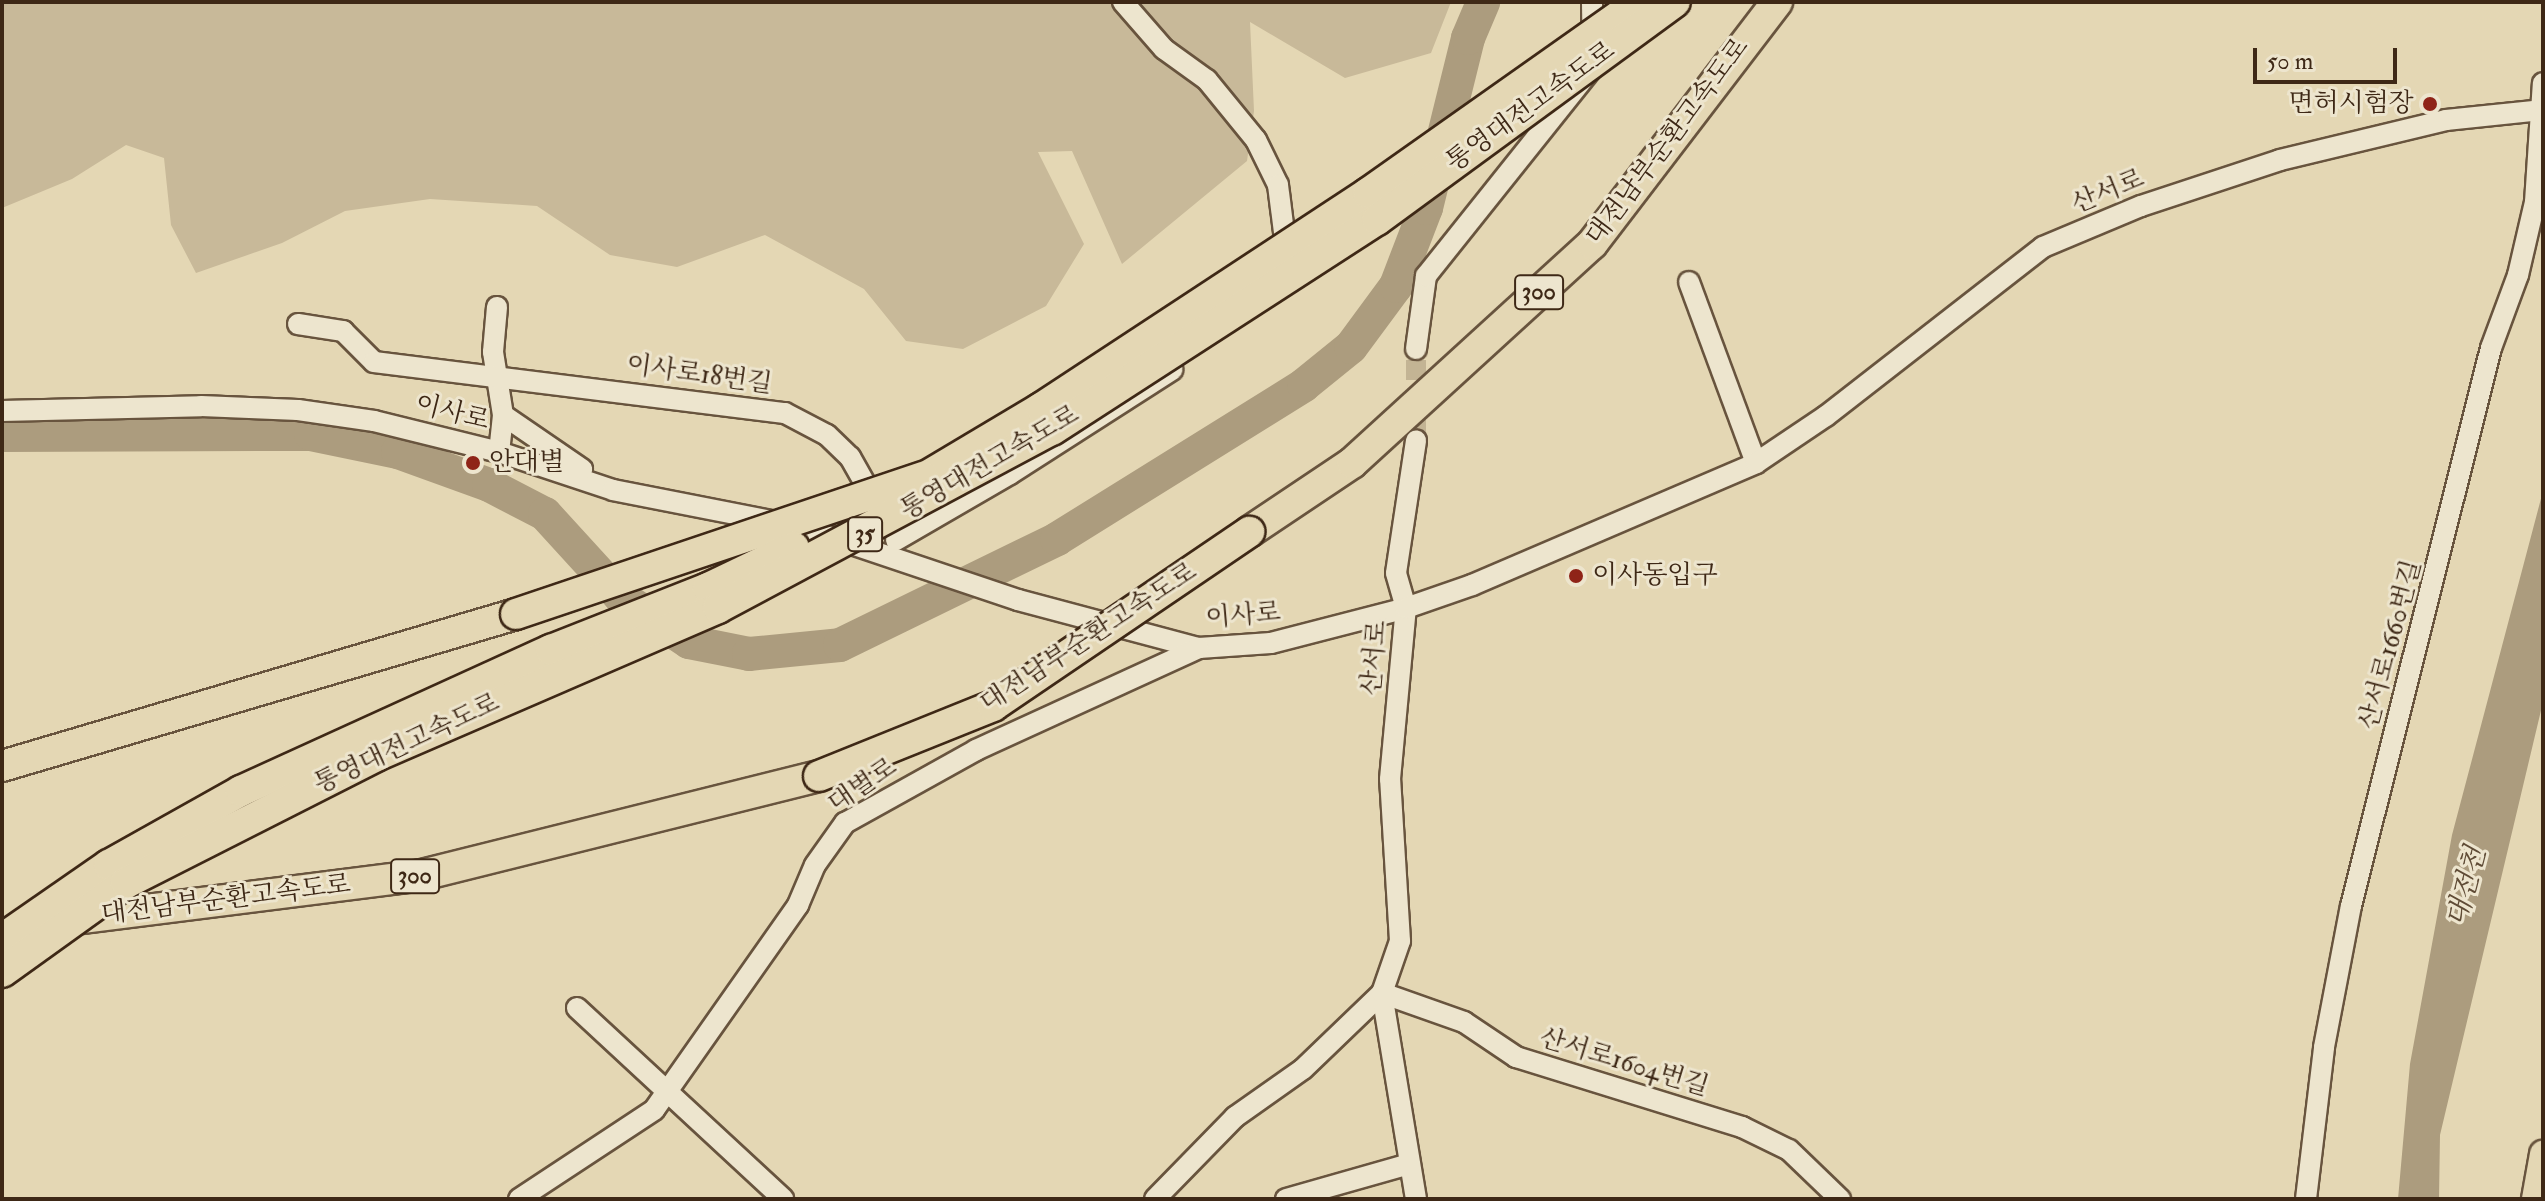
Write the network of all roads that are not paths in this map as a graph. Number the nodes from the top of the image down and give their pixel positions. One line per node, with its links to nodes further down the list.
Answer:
1 (1123, 2): 20 (street)
2 (1592, 2): 11 (street)
3 (1639, 2): 18 (highway, 통영대전고속도로 / 35, bridge)
4 (1675, 2): 27 (highway, 통영대전고속도로 / 35, bridge)
5 (1777, 2): 25 (highway, 대전남부순환고속도로 / 300, bridge)
6 (2543, 83): 7 (street, 산서로1660번길)
7 (2542, 110): 17 (street, 산서로); 39 (street, 산서로1660번길)
8 (1689, 282): 17 (street)
9 (497, 307): 12 (street)
10 (298, 324): 12 (street, 이사로18번길)
11 (1416, 349)
12 (498, 374): 14 (street); 20 (street, 이사로18번길)
13 (2, 411): 16 (street, 이사로)
14 (503, 415): 16 (street); 19 (street)
15 (1416, 440): 22 (street)
16 (499, 452): 19 (street, 이사로)
17 (1756, 463): 22 (street, 산서로)
18 (926, 476): 24 (highway, bridge); 26 (highway, 통영대전고속도로 / 35, bridge)
19 (613, 490): 21 (street, 이사로)
20 (896, 540): 21 (street, 이사로18번길)
21 (916, 569): 23 (street, 이사로)
22 (1406, 608): 23 (street, 이사로); 28 (street, 산서로)
23 (1199, 648): 30 (street, 대별로)
24 (2, 766)
25 (2, 928)
26 (2, 939)
27 (2, 972)
28 (1382, 993): 32 (street, 산서로); 35 (street, 산서로); 38 (street, 산서로1604번길)
29 (577, 1008): 30 (street)
30 (668, 1094): 33 (street, 대별로); 34 (street)
31 (2543, 1154): 40 (main road)
32 (1406, 1165): 36 (street); 37 (street, 산서로)
33 (519, 1199)
34 (783, 1199)
35 (1155, 1199)
36 (1286, 1199)
37 (1416, 1199)
38 (1840, 1199)
39 (2306, 1199)
40 (2535, 1199)

